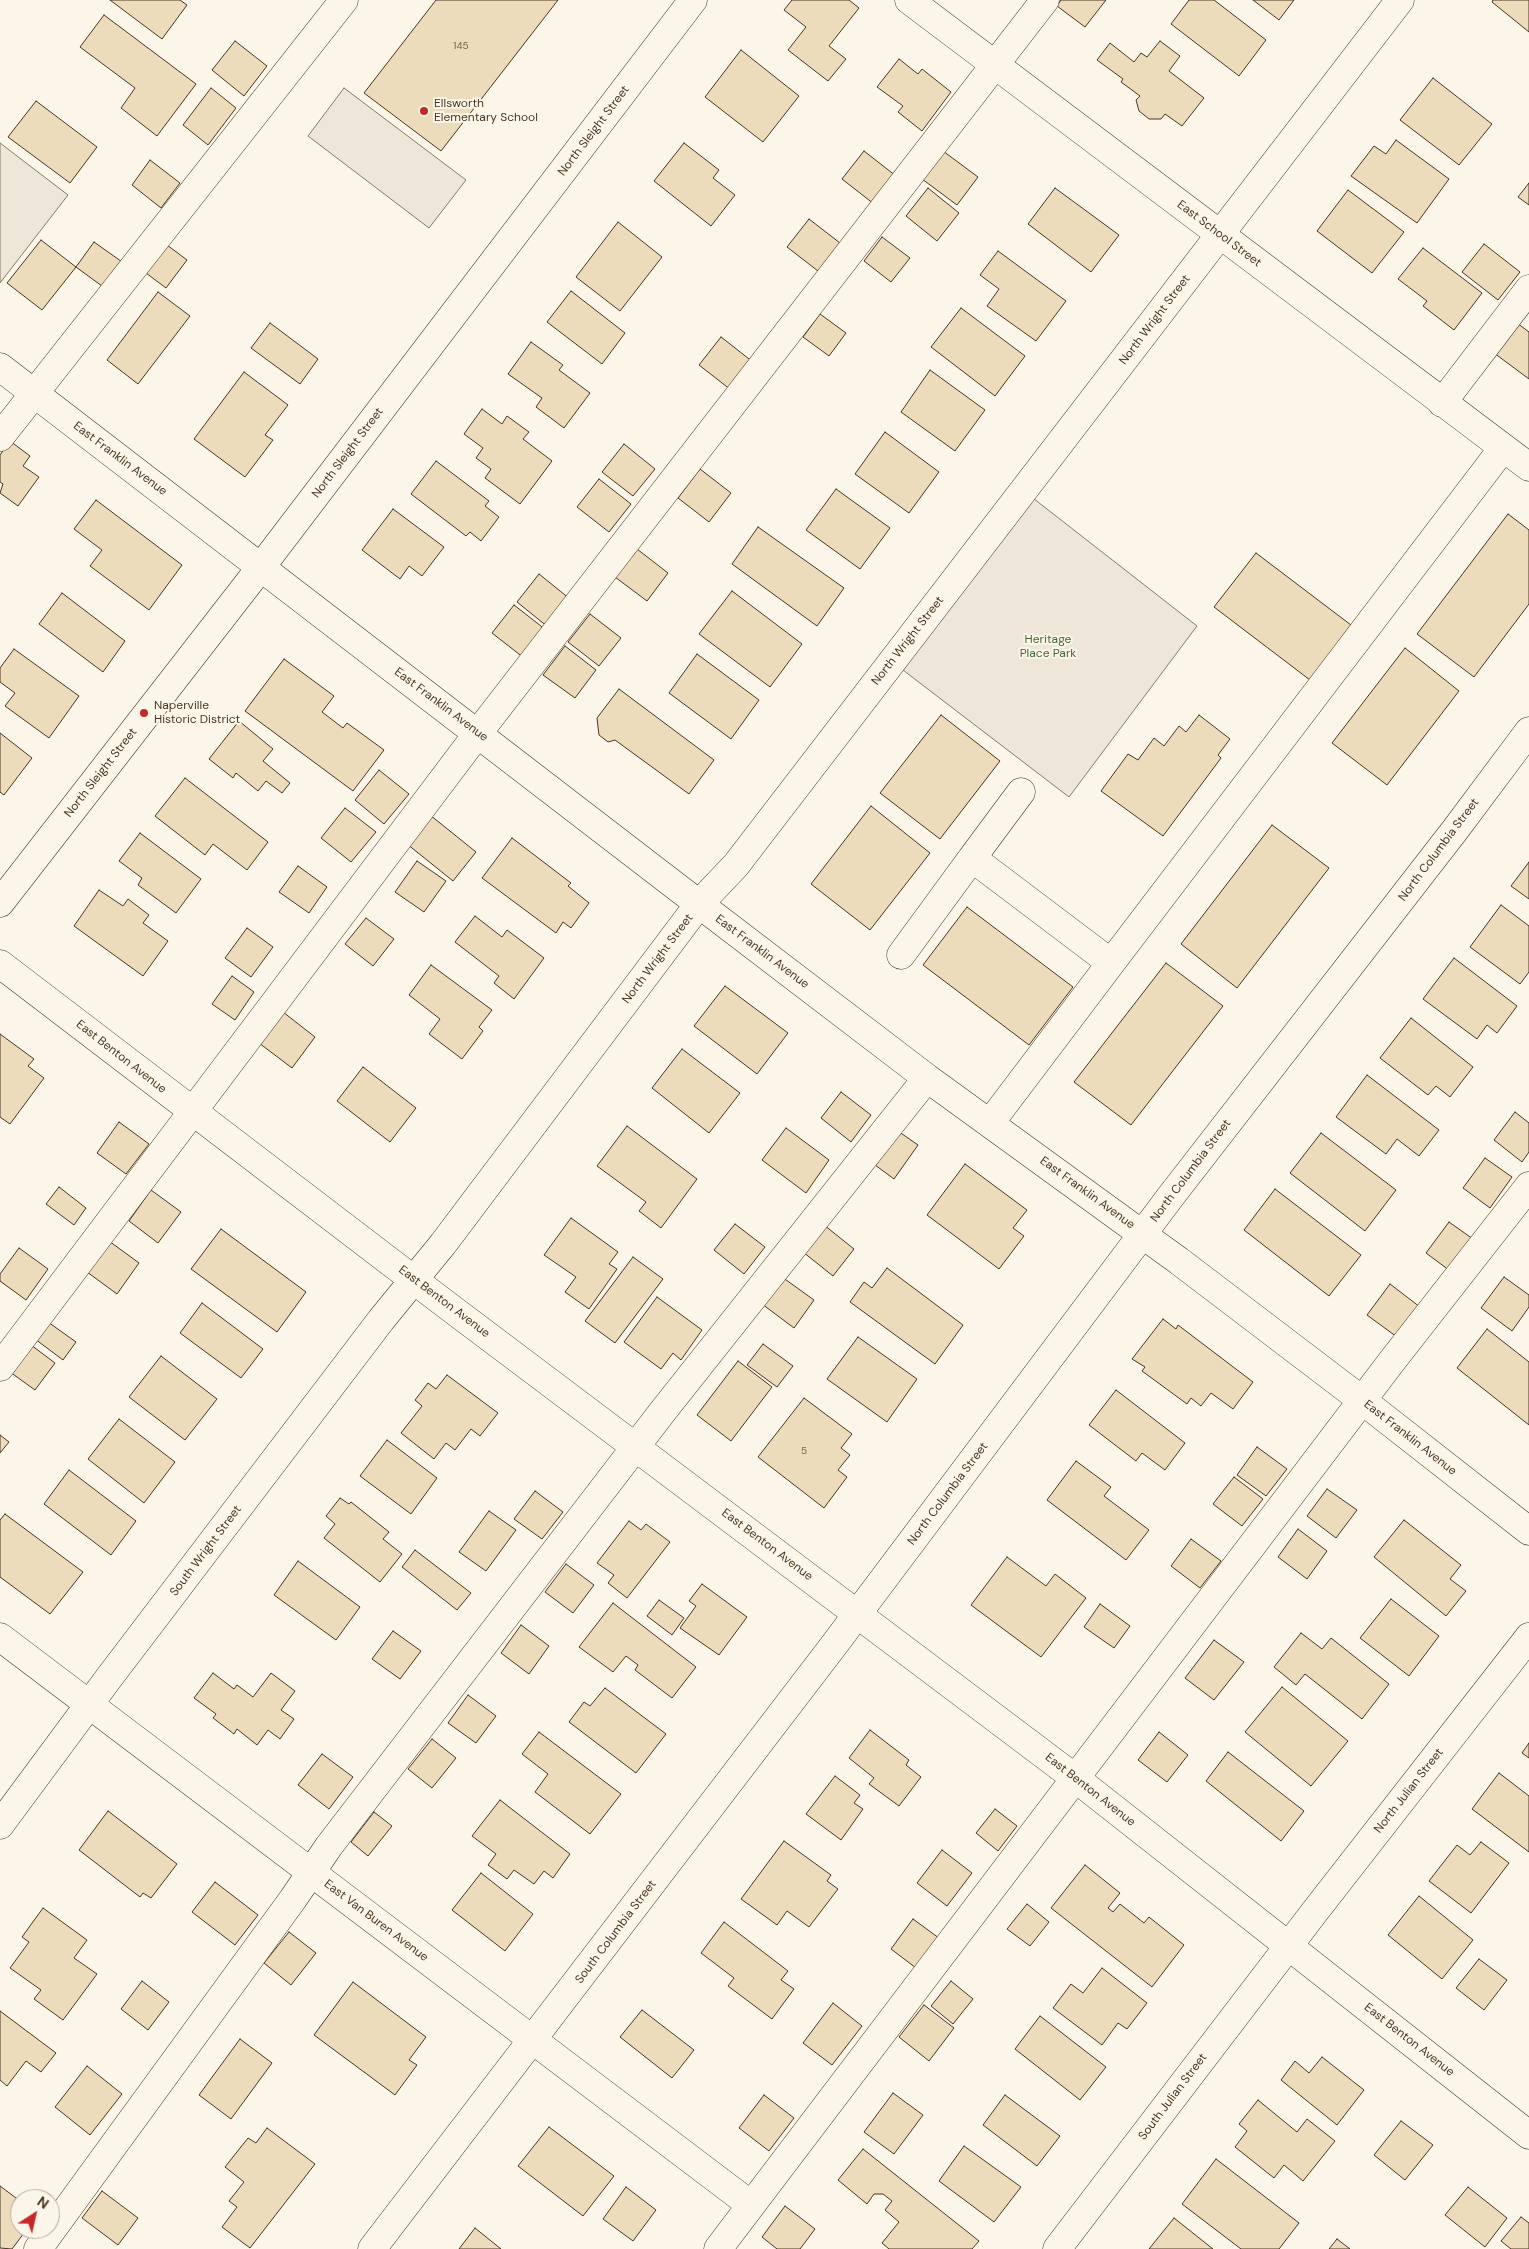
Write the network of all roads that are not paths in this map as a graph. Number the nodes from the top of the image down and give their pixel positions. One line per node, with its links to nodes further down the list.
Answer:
1 (344, 0): 10 (street)
2 (693, 0): 15 (street, North Sleight Street)
3 (910, 0): 6 (street, East School Street)
4 (1045, 0): 6 (street)
5 (1400, 0): 7 (street, North Wright Street)
6 (995, 65): 7 (street, East School Street); 17 (street)
7 (1220, 234): 11 (street, East School Street); 21 (street, North Wright Street)
8 (1529, 289): 11 (street)
9 (0, 367): 10 (street, East Franklin Avenue)
10 (33, 392): 12 (street); 15 (street, East Franklin Avenue)
11 (1442, 403): 13 (street, East School Street)
12 (0, 437)
13 (1503, 448): 14 (street, East School Street); 23 (street)
14 (1529, 467)
15 (261, 567): 17 (street, East Franklin Avenue); 20 (street, North Sleight Street)
16 (1529, 731): 29 (street, North Columbia Street)
17 (478, 733): 21 (street, East Franklin Avenue); 26 (street)
18 (1022, 792): 19 (street)
19 (972, 858): 22 (street); 23 (street)
20 (0, 903)
21 (699, 904): 25 (street, East Franklin Avenue); 30 (street, North Wright Street)
22 (901, 955)
23 (1111, 963): 27 (street)
24 (0, 964): 26 (street, East Benton Avenue)
25 (927, 1078): 27 (street, East Franklin Avenue); 33 (street)
26 (193, 1112): 30 (street, East Benton Avenue); 31 (street)
27 (990, 1123): 29 (street, East Franklin Avenue)
28 (1529, 1186): 32 (street)
29 (1143, 1234): 32 (street, East Franklin Avenue); 35 (street, North Columbia Street)
30 (414, 1280): 33 (street, East Benton Avenue); 38 (street, South Wright Street)
31 (0, 1367)
32 (1363, 1401): 34 (street, East Franklin Avenue); 39 (street)
33 (636, 1446): 35 (street, East Benton Avenue); 41 (street)
34 (1529, 1531)
35 (857, 1613): 39 (street, East Benton Avenue); 43 (street, South Columbia Street)
36 (1529, 1636): 42 (street, North Julian Street)
37 (0, 1638): 38 (street, East Van Buren Avenue)
38 (90, 1704): 40 (street, South Wright Street); 41 (street, East Van Buren Avenue)
39 (1075, 1778): 42 (street, East Benton Avenue); 45 (street)
40 (0, 1825)
41 (311, 1872): 43 (street, East Van Buren Avenue); 46 (street)
42 (1290, 1946): 44 (street, East Benton Avenue); 49 (street, South Julian Street)
43 (534, 2040): 45 (street, East Van Buren Avenue); 47 (street, South Columbia Street)
44 (1529, 2135)
45 (751, 2205): 48 (street)
46 (38, 2249)
47 (372, 2249)
48 (718, 2249)
49 (1057, 2249)

